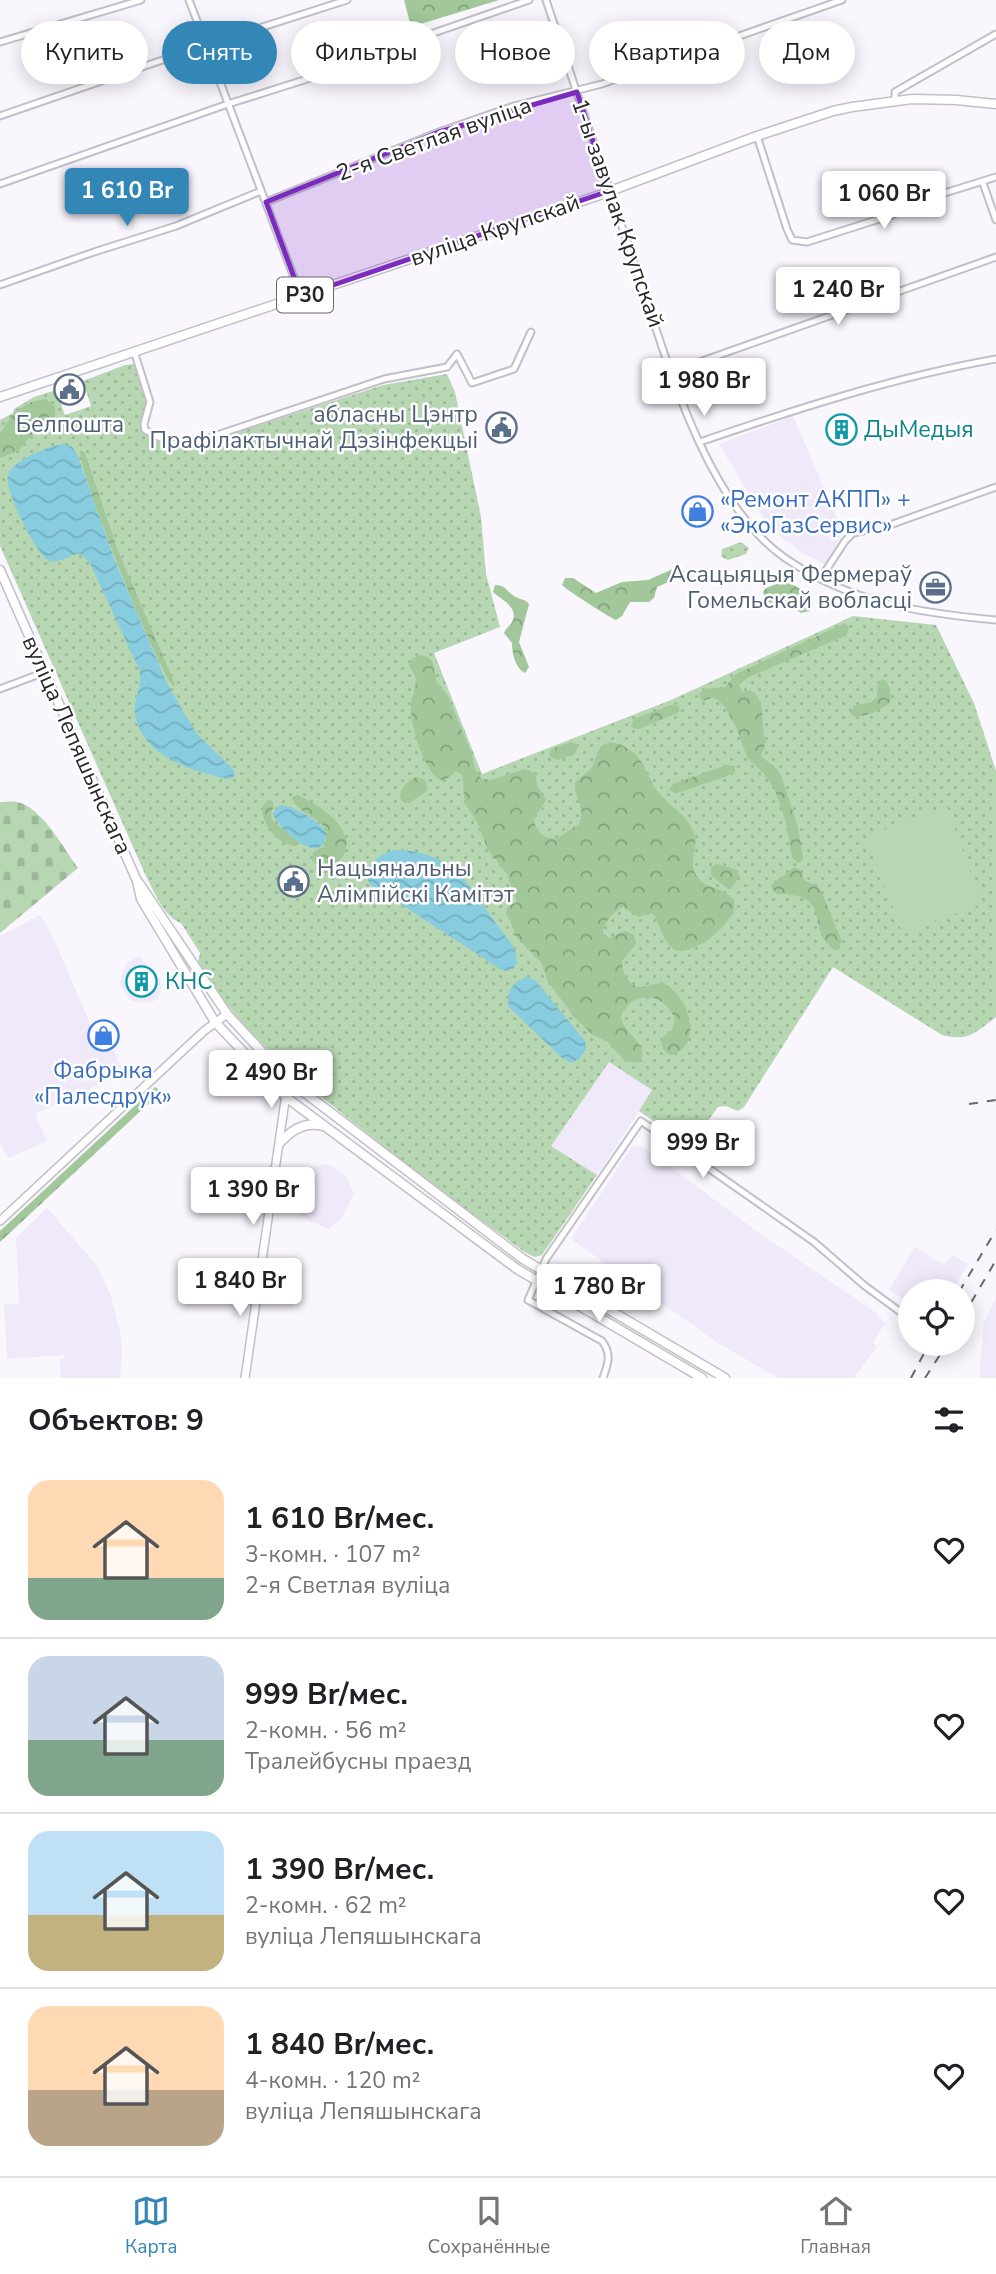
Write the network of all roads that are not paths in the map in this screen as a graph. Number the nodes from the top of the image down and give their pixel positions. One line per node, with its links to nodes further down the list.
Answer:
1 (141, 0): 10 (street)
2 (189, 0): 7 (street)
3 (347, 0): 8 (street)
4 (529, 0): 15 (street)
5 (546, 0): 13 (street, 1-ы завулак Крупскай)
6 (842, 0): 13 (street, 2-я Светлая вуліца)
7 (197, 21)
8 (277, 22)
9 (996, 34): 14 (street)
10 (0, 42)
11 (162, 60): 17 (street)
12 (221, 84): 15 (street)
13 (577, 92): 23 (street, 1-ы завулак Крупскай); 24 (street, 2-я Светлая вуліца)
14 (895, 101): 16 (main road, вуліца Крупскай / Р30); 18 (main road, вуліца Крупскай / Р30)
15 (229, 104): 21 (street); 22 (street)
16 (996, 104)
17 (0, 116)
18 (757, 136): 20 (street); 23 (main road, вуліца Крупскай / Р30)
19 (996, 177): 20 (street)
20 (983, 183): 25 (street)
21 (0, 184)
22 (261, 191): 24 (street); 27 (street)
23 (609, 191): 28 (main road, вуліца Крупскай / Р30); 32 (street, 1-ы завулак Крупскай)
24 (266, 202): 28 (street)
25 (996, 220)
26 (996, 257): 32 (street)
27 (0, 285)
28 (301, 296): 30 (main road, вуліца Крупскай / Р30)
29 (531, 332): 30 (street)
30 (134, 351): 33 (main road, вуліца Крупскай / Р30)
31 (996, 359): 34 (street)
32 (671, 372): 34 (street, 1-ы завулак Крупскай)
33 (0, 397)
34 (700, 442): 37 (street, 1-ы завулак Крупскай)
35 (996, 487): 37 (street)
36 (0, 570): 39 (main road, вуліца Лепяшынскага)
37 (821, 578): 38 (street, 1-ы завулак Крупскай)
38 (996, 621)
39 (45, 672): 40 (street); 41 (main road, вуліца Лепяшынскага)
40 (0, 689)
41 (137, 881): 42 (main road, вуліца Лепяшынскага); 43 (main road, вуліца Лепяшынскага)
42 (227, 1014): 43 (main road); 44 (main road, вуліца Лепяшынскага)
43 (215, 1022): 45 (main road, вуліца Лепяшынскага); 48 (main road)
44 (288, 1080): 45 (main road); 49 (main road, вуліца Лепяшынскага)
45 (287, 1098): 46 (main road, вуліца Лепяшынскага); 47 (main road)
46 (326, 1126): 47 (main road); 50 (main road, вуліца Лепяшынскага)
47 (280, 1143): 52 (main road)
48 (0, 1221)
49 (541, 1270): 50 (street); 51 (street); 55 (main road, вуліца Лепяшынскага)
50 (535, 1281): 53 (street); 54 (main road, вуліца Лепяшынскага)
51 (898, 1310)
52 (245, 1378)
53 (603, 1378)
54 (702, 1378)
55 (725, 1378)

